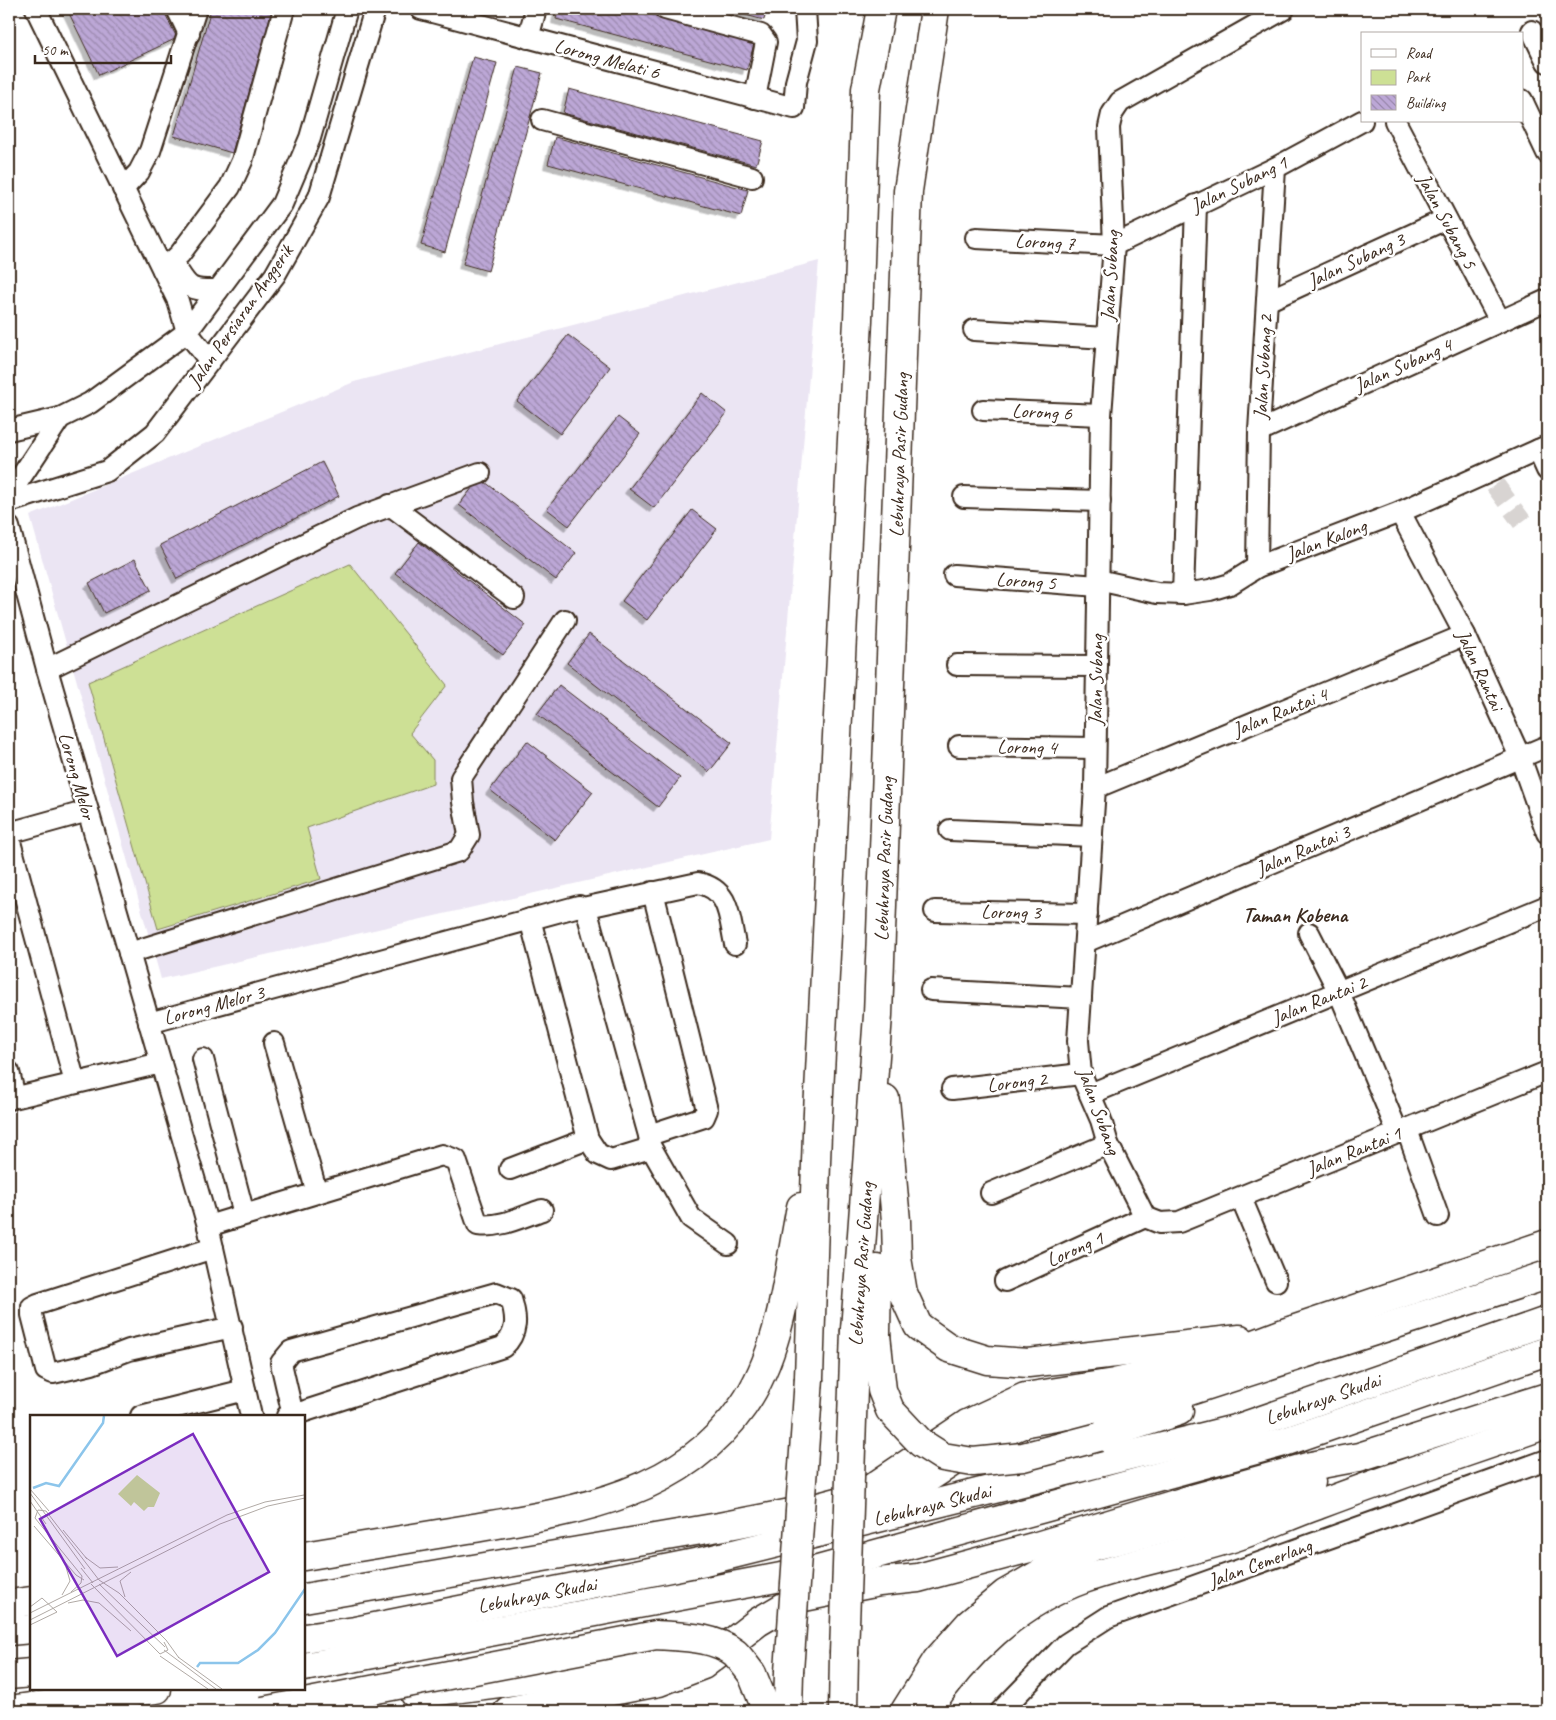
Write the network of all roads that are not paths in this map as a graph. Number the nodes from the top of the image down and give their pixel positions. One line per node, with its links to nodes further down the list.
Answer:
1 (36, 9): 26 (street)
2 (177, 9): 15 (street)
3 (196, 9): 15 (street)
4 (284, 9): 31 (street)
5 (347, 9): 32 (street, Jalan Persiaran Anggerik)
6 (375, 9): 39 (street, Jalan Persiaran Anggerik)
7 (421, 9): 16 (street, Lorong Melati 6)
8 (536, 9): 16 (street)
9 (665, 9): 18 (street)
10 (804, 9): 18 (street, Lorong Melati 6)
11 (881, 9): 101 (highway)
12 (935, 9): 89 (highway, Lebuhraya Pasir Gudang)
13 (1284, 9): 30 (street, Jalan Subang)
14 (1534, 29): 17 (street)
15 (189, 34): 26 (street)
16 (528, 38): 18 (street, Lorong Melati 6)
17 (1547, 62)
18 (755, 98)
19 (1524, 104): 23 (street)
20 (542, 120): 25 (street)
21 (1361, 122): 24 (street, Jalan Subang 1)
22 (1396, 122): 28 (street, Jalan Subang 5)
23 (1547, 153)
24 (1275, 168): 27 (street, Jalan Subang 1); 34 (street, Jalan Subang 2)
25 (752, 176)
26 (123, 189): 31 (street)
27 (1196, 205): 30 (street, Jalan Subang 1); 58 (street)
28 (1446, 219): 34 (street, Jalan Subang 3); 35 (street, Jalan Subang 5)
29 (976, 238): 30 (street, Lorong 7)
30 (1114, 245): 38 (street, Jalan Subang)
31 (167, 266): 32 (street); 37 (street)
32 (218, 290): 37 (street, Jalan Persiaran Anggerik)
33 (1547, 300): 35 (street, Jalan Subang 4)
34 (1267, 301): 44 (street, Jalan Subang 2)
35 (1500, 322): 44 (street, Jalan Subang 4)
36 (974, 330): 38 (street)
37 (187, 332): 39 (street); 42 (street, Jalan Persiaran Anggerik)
38 (1106, 338): 41 (street, Jalan Subang)
39 (210, 360): 51 (street, Jalan Persiaran Anggerik)
40 (983, 410): 41 (street, Lorong 6)
41 (1101, 415): 50 (street, Jalan Subang)
42 (60, 418): 43 (street, Jalan Persiaran Anggerik); 48 (street)
43 (9, 430)
44 (1259, 430): 55 (street, Jalan Subang 2)
45 (1543, 448): 46 (street); 53 (street, Jalan Kalong)
46 (1547, 470)
47 (480, 472): 52 (street)
48 (9, 495)
49 (964, 498): 50 (street)
50 (1100, 500): 57 (street, Jalan Subang)
51 (9, 502)
52 (390, 505): 59 (street); 64 (street)
53 (1400, 512): 55 (street, Jalan Kalong); 61 (street, Jalan Rantai)
54 (9, 528): 64 (street, Lorong Melor)
55 (1257, 567): 58 (street, Jalan Kalong)
56 (954, 575): 57 (street, Lorong 5)
57 (1098, 583): 58 (street, Jalan Kalong); 63 (street, Jalan Subang)
58 (1183, 594)
59 (514, 598)
60 (565, 620): 85 (street)
61 (1465, 635): 68 (street, Jalan Rantai); 69 (street, Jalan Rantai 4)
62 (957, 665): 63 (street)
63 (1097, 666): 67 (street, Jalan Subang)
64 (46, 669): 70 (street, Lorong Melor)
65 (959, 746): 67 (street, Lorong 4)
66 (1547, 746): 68 (street, Jalan Rantai 3)
67 (1095, 748): 69 (street, Jalan Subang)
68 (1520, 757): 73 (street, Jalan Rantai); 83 (street, Jalan Rantai 3)
69 (1095, 788): 74 (street, Jalan Subang)
70 (88, 811): 72 (street); 85 (street, Lorong Melor)
71 (950, 830): 74 (street)
72 (9, 833)
73 (1547, 833)
74 (1092, 836): 80 (street, Jalan Subang)
75 (9, 838): 97 (street)
76 (653, 892): 78 (street, Lorong Melor 3); 84 (street, Lorong Melor 3); 104 (street)
77 (1547, 906): 87 (street, Jalan Rantai 2)
78 (583, 908): 81 (street, Lorong Melor 3); 104 (street)
79 (936, 911): 80 (street, Lorong 3)
80 (1087, 914): 83 (street, Jalan Subang)
81 (530, 919): 90 (street, Lorong Melor 3); 103 (street)
82 (1309, 934): 87 (street)
83 (1085, 942): 88 (street, Jalan Subang)
84 (735, 944)
85 (129, 953): 90 (street, Lorong Melor)
86 (931, 990): 88 (street)
87 (1339, 992): 99 (street, Jalan Rantai 2); 102 (street)
88 (1081, 998): 96 (street, Jalan Subang)
89 (878, 1015): 123 (highway, Lebuhraya Pasir Gudang); 124 (highway)
90 (149, 1023): 93 (street, Lorong Melor 3)
91 (274, 1043): 107 (street)
92 (203, 1059): 111 (street)
93 (161, 1063): 97 (street); 114 (street, Lorong Melor 3)
94 (9, 1072): 100 (street)
95 (1547, 1072): 102 (street, Jalan Rantai 1)
96 (1082, 1074): 98 (street, Lorong 2); 99 (street, Jalan Subang)
97 (75, 1084): 100 (street)
98 (952, 1089)
99 (1090, 1094): 105 (street, Jalan Subang)
100 (12, 1098)
101 (816, 1132): 134 (highway); 156 (highway, bridge)
102 (1402, 1132): 109 (street, Jalan Rantai 1); 112 (street)
103 (588, 1139): 104 (street); 106 (street)
104 (649, 1140): 115 (street)
105 (1108, 1144): 108 (street); 113 (street, Jalan Subang)
106 (510, 1169)
107 (317, 1193): 110 (street); 111 (street)
108 (991, 1193)
109 (1241, 1198): 113 (street, Jalan Rantai 1); 119 (street)
110 (542, 1210)
111 (244, 1214): 114 (street)
112 (1438, 1216)
113 (1152, 1220): 118 (street, Lorong 1)
114 (208, 1226): 117 (street, Lorong Melor 3)
115 (728, 1244)
116 (1547, 1244): 124 (highway)
117 (213, 1248): 122 (street, Lorong Melor 3); 122 (street)
118 (1005, 1281)
119 (1276, 1281)
120 (1544, 1281): 123 (highway, bridge); 135 (highway)
121 (1547, 1321): 135 (highway, Lebuhraya Skudai)
122 (232, 1327): 126 (street, Lorong Melor 3)
123 (866, 1333): 157 (highway, Lebuhraya Pasir Gudang, bridge)
124 (1281, 1334): 139 (highway)
125 (1547, 1351): 138 (highway, Lebuhraya Skudai)
126 (245, 1390): 128 (street); 129 (street, Lorong Melor 3)
127 (1547, 1397): 133 (highway)
128 (145, 1415)
129 (251, 1415)
130 (290, 1415): 130 (street)
131 (1547, 1424): 159 (highway)
132 (1547, 1460): 160 (street, Jalan Cemerlang)
133 (1193, 1509): 154 (highway); 158 (highway)
134 (570, 1512): 136 (highway); 137 (highway)
135 (833, 1530): 146 (highway, Lebuhraya Skudai)
136 (305, 1556)
137 (305, 1563)
138 (818, 1570): 147 (highway, Lebuhraya Skudai); 153 (highway)
139 (305, 1598)
140 (30, 1601): 141 (highway)
141 (9, 1604)
142 (30, 1606): 143 (highway)
143 (9, 1610)
144 (30, 1629): 145 (highway)
145 (9, 1631)
146 (305, 1638)
147 (305, 1668)
148 (30, 1673): 149 (highway)
149 (9, 1676)
150 (150, 1690): 151 (highway)
151 (9, 1710)
152 (263, 1711): 155 (highway, bridge)
153 (324, 1711)
154 (508, 1711)
155 (767, 1711)
156 (788, 1711)
157 (842, 1711)
158 (905, 1711)
159 (928, 1711)
160 (1001, 1711)

